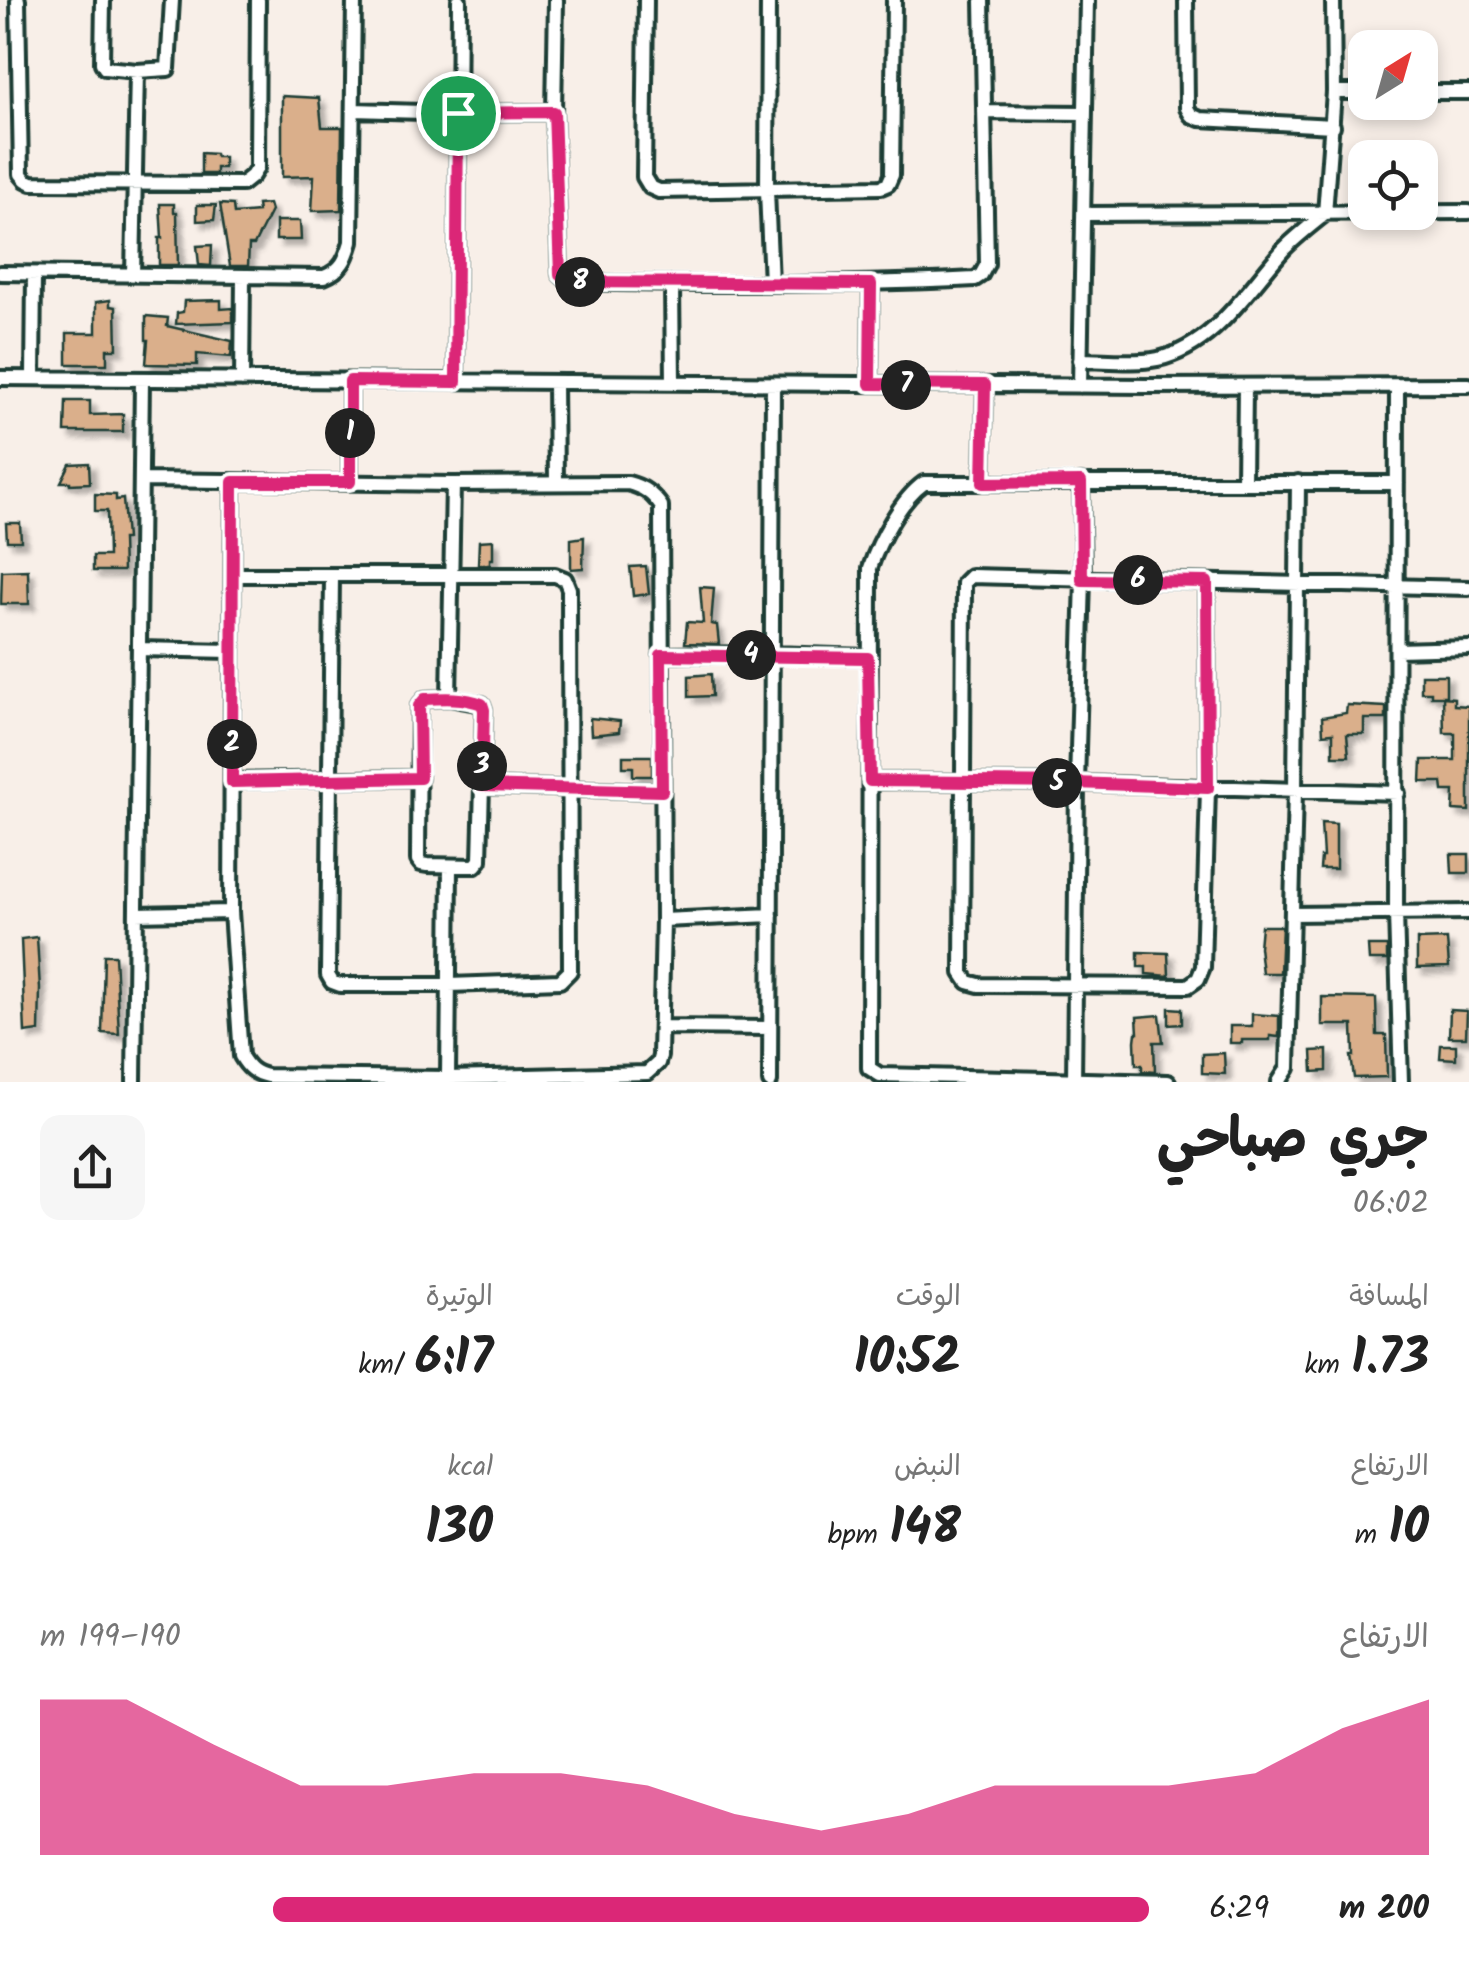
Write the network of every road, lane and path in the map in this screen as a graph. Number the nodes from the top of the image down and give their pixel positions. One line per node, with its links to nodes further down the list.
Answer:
1 (18, 0): 26 (street)
2 (103, 0): 15 (street)
3 (172, 0): 15 (street)
4 (258, 0): 26 (street)
5 (354, 0): 20 (street)
6 (458, 0): 23 (street)
7 (556, 0): 21 (street)
8 (646, 0): 27 (street)
9 (768, 0): 27 (street)
10 (894, 0): 27 (street)
11 (982, 0): 22 (street)
12 (1086, 0): 24 (street)
13 (1186, 0): 25 (street)
14 (1333, 0): 16 (street)
15 (137, 71): 26 (street)
16 (1334, 92): 17 (street); 25 (street)
17 (1348, 92)
18 (1438, 92): 19 (street)
19 (1469, 92)
20 (353, 110): 23 (street); 34 (street)
21 (554, 112): 23 (street); 36 (street)
22 (984, 112): 24 (street); 37 (street)
23 (458, 113): 44 (street)
24 (1084, 113): 29 (street)
25 (1333, 126): 30 (street)
26 (134, 183): 33 (street)
27 (768, 191): 35 (street)
28 (1469, 212): 30 (street)
29 (1083, 214): 30 (street); 38 (street)
30 (1325, 214): 38 (street)
31 (0, 273): 32 (street)
32 (34, 274): 33 (street); 40 (street)
33 (133, 275): 34 (street)
34 (243, 277): 42 (street)
35 (771, 283): 36 (street); 37 (street)
36 (672, 284): 46 (street)
37 (871, 284): 48 (street)
38 (1080, 360): 51 (street)
39 (0, 378): 40 (street)
40 (32, 378): 41 (street)
41 (142, 379): 42 (street); 54 (street)
42 (242, 380): 43 (street)
43 (350, 381): 44 (street); 56 (street)
44 (456, 382): 45 (street)
45 (555, 382): 46 (street); 57 (street)
46 (673, 383): 47 (street)
47 (773, 384): 48 (street); 76 (street)
48 (870, 384): 49 (street)
49 (985, 385): 51 (street); 61 (street)
50 (1469, 385): 53 (street)
51 (1080, 386): 52 (street)
52 (1246, 386): 53 (street); 59 (street)
53 (1397, 386): 63 (street)
54 (141, 480): 55 (street); 73 (street)
55 (233, 482): 56 (street); 65 (street)
56 (350, 482): 62 (street)
57 (556, 482): 62 (street); 77 (street)
58 (1081, 482): 59 (street); 61 (street); 67 (street)
59 (1244, 482): 60 (street)
60 (1298, 482): 63 (street); 69 (street)
61 (983, 483): 78 (street)
62 (452, 484): 64 (street)
63 (1397, 484): 70 (street)
64 (450, 574): 66 (street); 79 (street); 87 (street)
65 (234, 575): 66 (street); 75 (street)
66 (332, 576): 80 (street)
67 (1082, 580): 68 (street); 84 (street); 85 (street)
68 (1207, 582): 69 (street); 88 (street)
69 (1298, 586): 70 (street); 89 (street)
70 (1397, 586): 71 (street); 74 (street)
71 (1469, 588)
72 (1469, 648): 74 (street)
73 (139, 649): 75 (street); 96 (street)
74 (1397, 650): 91 (street)
75 (231, 651): 83 (street)
76 (772, 654): 77 (street); 78 (street); 98 (street)
77 (661, 655): 90 (street)
78 (868, 658): 82 (street)
79 (449, 698): 81 (street); 86 (street)
80 (330, 778): 81 (street); 83 (street); 100 (street)
81 (420, 778): 92 (street)
82 (870, 781): 84 (street); 109 (street)
83 (232, 782): 93 (street)
84 (962, 782): 85 (street); 101 (street)
85 (1076, 783): 88 (street); 101 (street)
86 (482, 786): 87 (street); 92 (street)
87 (571, 788): 90 (street); 100 (street)
88 (1208, 788): 89 (street); 101 (street)
89 (1295, 790): 91 (street); 97 (street)
90 (662, 791): 99 (street)
91 (1398, 793): 94 (street)
92 (450, 866): 100 (street)
93 (231, 912): 96 (street); 106 (street)
94 (1396, 912): 95 (street); 97 (street); 112 (street)
95 (1469, 912)
96 (136, 914): 107 (street)
97 (1292, 914): 111 (street)
98 (771, 915): 99 (street); 103 (street)
99 (663, 920): 102 (street)
100 (450, 985): 104 (street)
101 (1075, 986): 109 (street)
102 (660, 1027): 103 (street); 105 (street)
103 (770, 1028): 108 (street)
104 (448, 1078): 105 (street); 106 (street)
105 (557, 1079)
106 (346, 1080)
107 (134, 1082)
108 (770, 1082)
109 (1074, 1082): 110 (street)
110 (1168, 1082)
111 (1280, 1082)
112 (1401, 1082)

